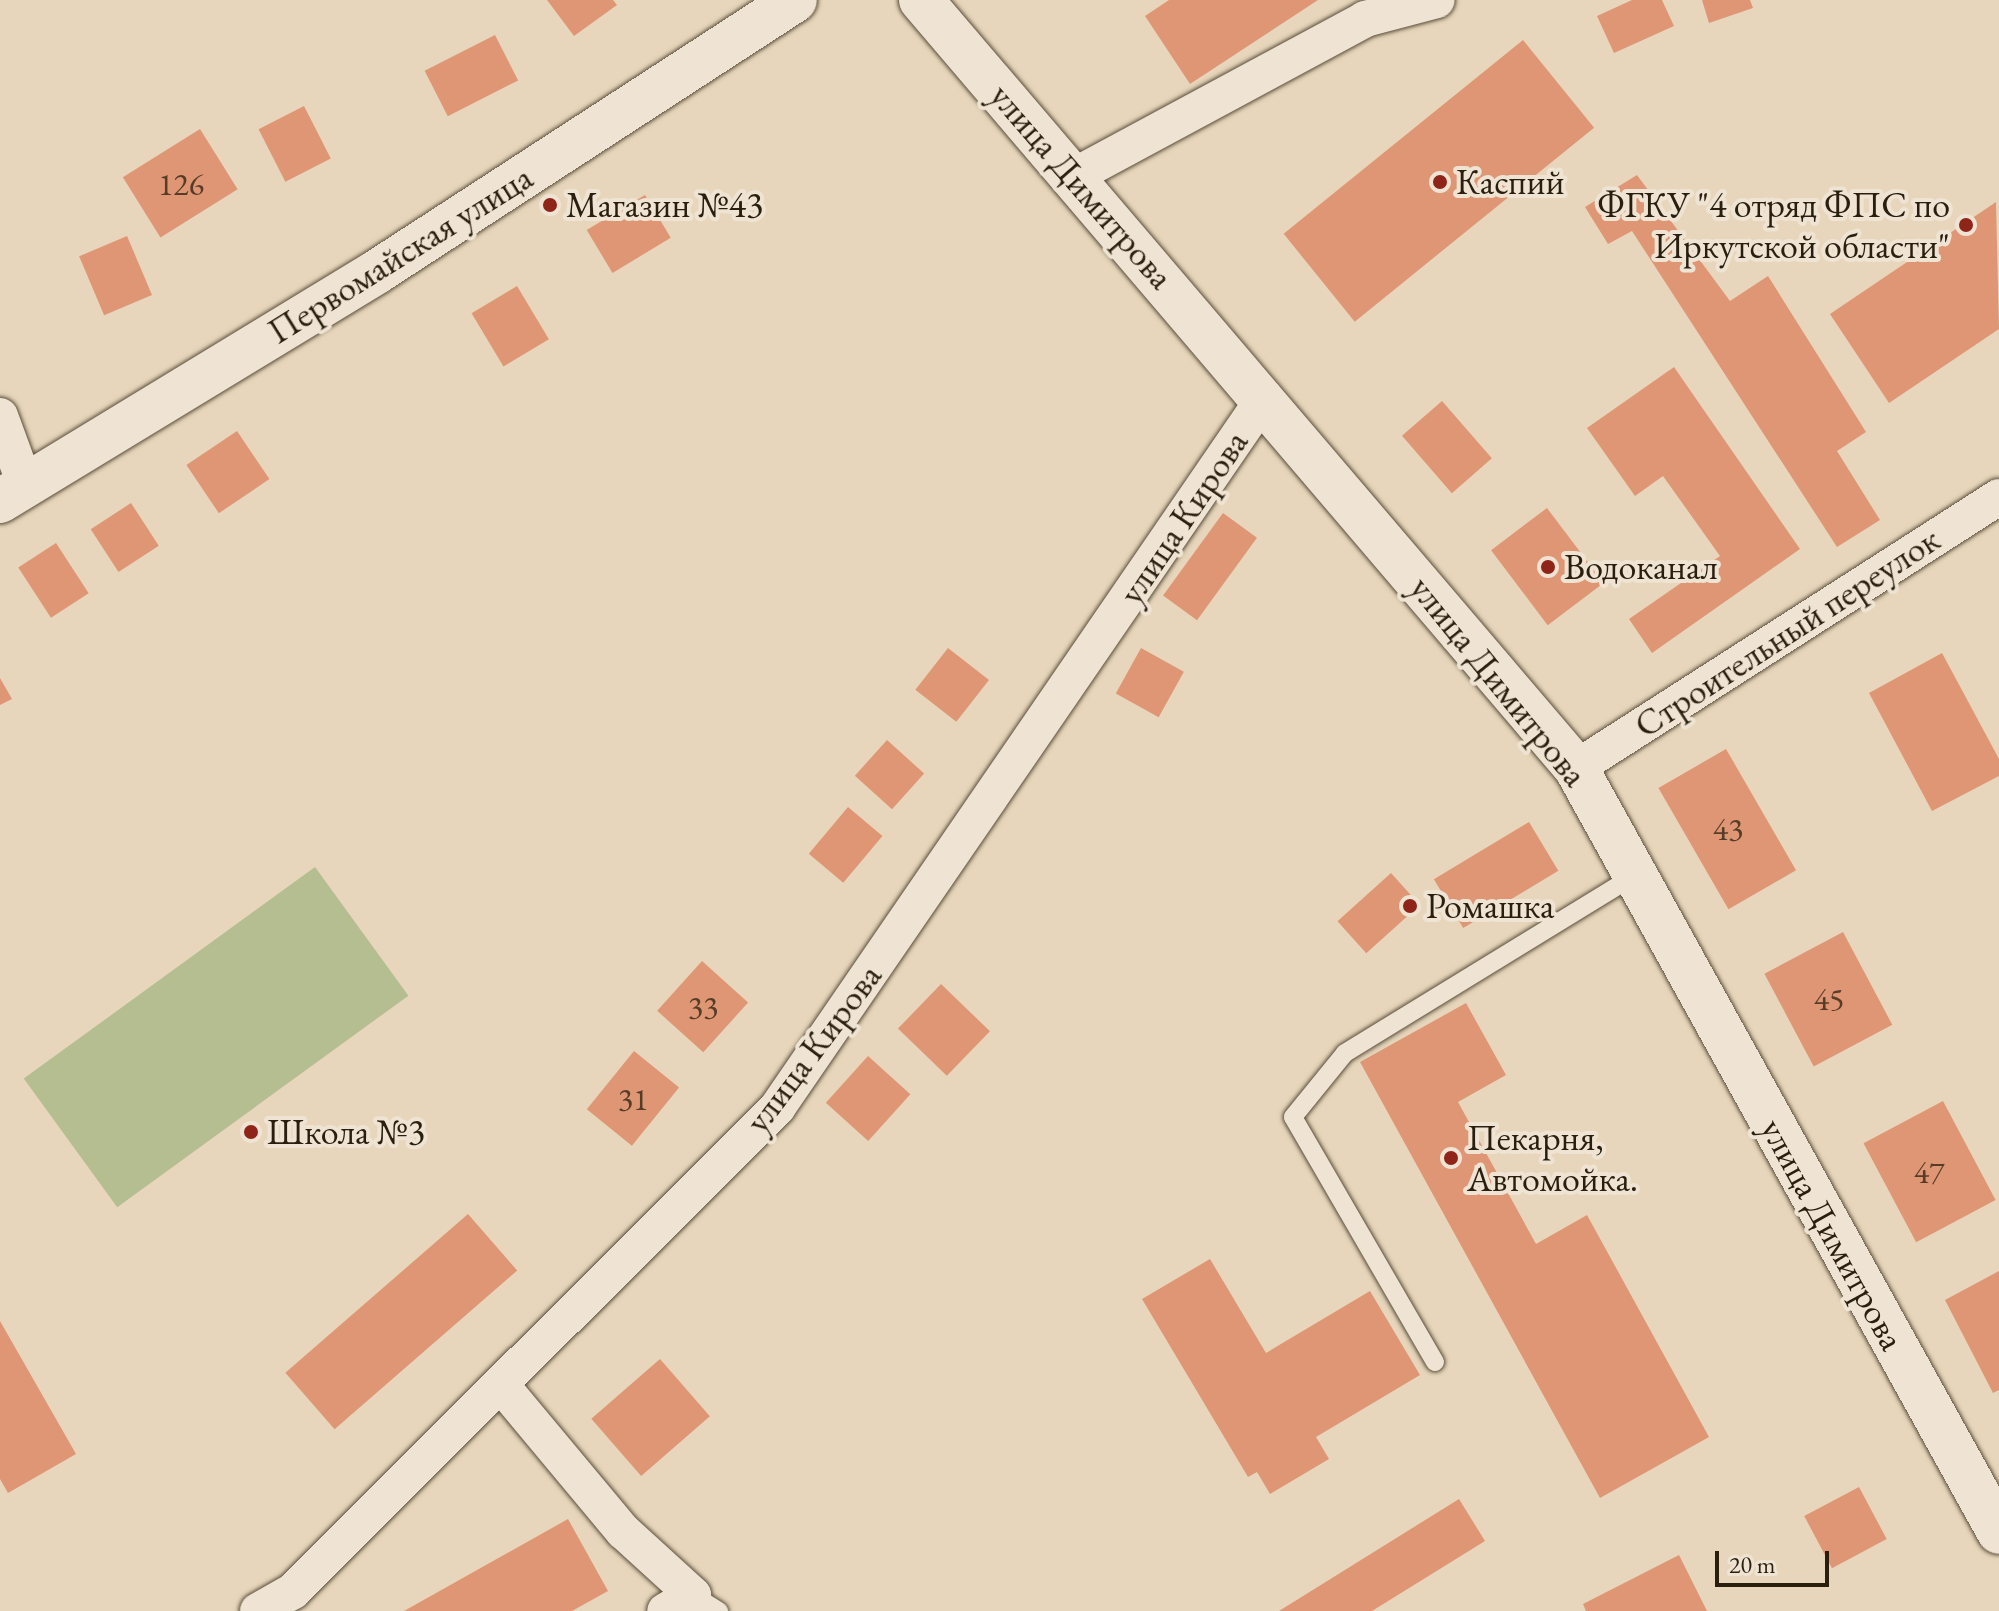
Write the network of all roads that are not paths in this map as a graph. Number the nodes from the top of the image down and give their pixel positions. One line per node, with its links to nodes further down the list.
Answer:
1 (795, 0): 7 (street, Первомайская улица)
2 (921, 0): 4 (street, улица Димитрова)
3 (1437, 0): 4 (street)
4 (1074, 176): 5 (street, улица Димитрова)
5 (1265, 397): 9 (street, улица Димитрова); 12 (street, улица Кирова)
6 (0, 416): 7 (street)
7 (13, 494)
8 (1999, 497): 9 (street, Строительный переулок)
9 (1576, 768): 10 (street, улица Димитрова)
10 (1636, 875): 11 (lane); 13 (street, улица Димитрова)
11 (1435, 1362)
12 (502, 1386): 14 (street); 15 (street, улица Кирова)
13 (1999, 1532)
14 (692, 1606)
15 (258, 1611)

